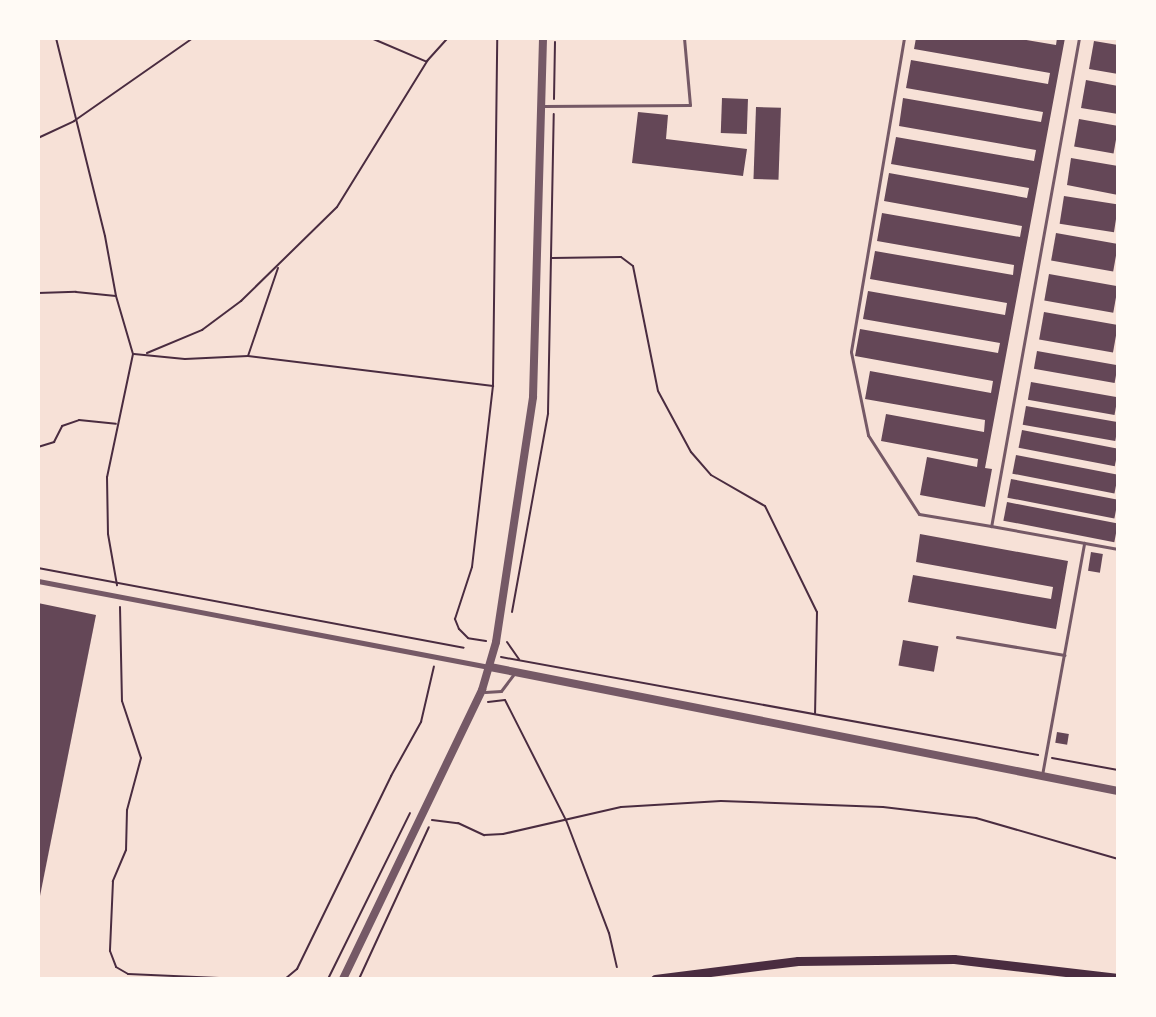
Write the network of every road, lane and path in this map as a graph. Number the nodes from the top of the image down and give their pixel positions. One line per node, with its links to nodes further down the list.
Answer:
1 (56, 38): 12 (path)
2 (193, 38): 12 (path)
3 (371, 38): 10 (path)
4 (448, 38): 10 (path)
5 (497, 38): 21 (path)
6 (543, 38): 11 (street)
7 (684, 38): 11 (lane)
8 (904, 38): 24 (lane)
9 (1079, 38): 24 (lane)
10 (427, 61): 15 (path)
11 (542, 106): 36 (street)
12 (74, 121): 13 (path); 17 (path)
13 (38, 138)
14 (552, 258): 40 (path)
15 (278, 267): 18 (path); 20 (path)
16 (38, 293): 17 (path)
17 (116, 296): 19 (path)
18 (147, 353): 19 (path); 20 (path)
19 (133, 354): 22 (path)
20 (248, 356): 21 (path)
21 (493, 386): 32 (path)
22 (116, 424): 23 (path); 29 (path)
23 (38, 447)
24 (991, 526): 25 (lane)
25 (1084, 543): 26 (lane); 34 (lane)
26 (1118, 549)
27 (38, 568): 29 (path)
28 (38, 581): 30 (street)
29 (116, 583): 32 (path)
30 (120, 597): 35 (street); 50 (path)
31 (957, 637): 34 (lane)
32 (468, 638): 36 (path)
33 (507, 643): 40 (path)
34 (1064, 655): 41 (lane)
35 (436, 657): 36 (street); 51 (path)
36 (486, 667): 37 (street); 38 (street)
37 (513, 672): 38 (lane); 43 (street)
38 (482, 690): 53 (street)
39 (488, 701): 46 (path)
40 (815, 714): 41 (path)
41 (1045, 756): 42 (path); 43 (lane)
42 (1118, 770)
43 (1042, 776): 44 (street)
44 (1118, 791)
45 (412, 808): 52 (path)
46 (566, 820): 47 (path); 48 (path); 54 (path)
47 (1118, 859)
48 (617, 967)
49 (1118, 978): 55 (main road)
50 (242, 979)
51 (285, 979)
52 (328, 979)
53 (343, 979)
54 (359, 979)
55 (655, 979)

